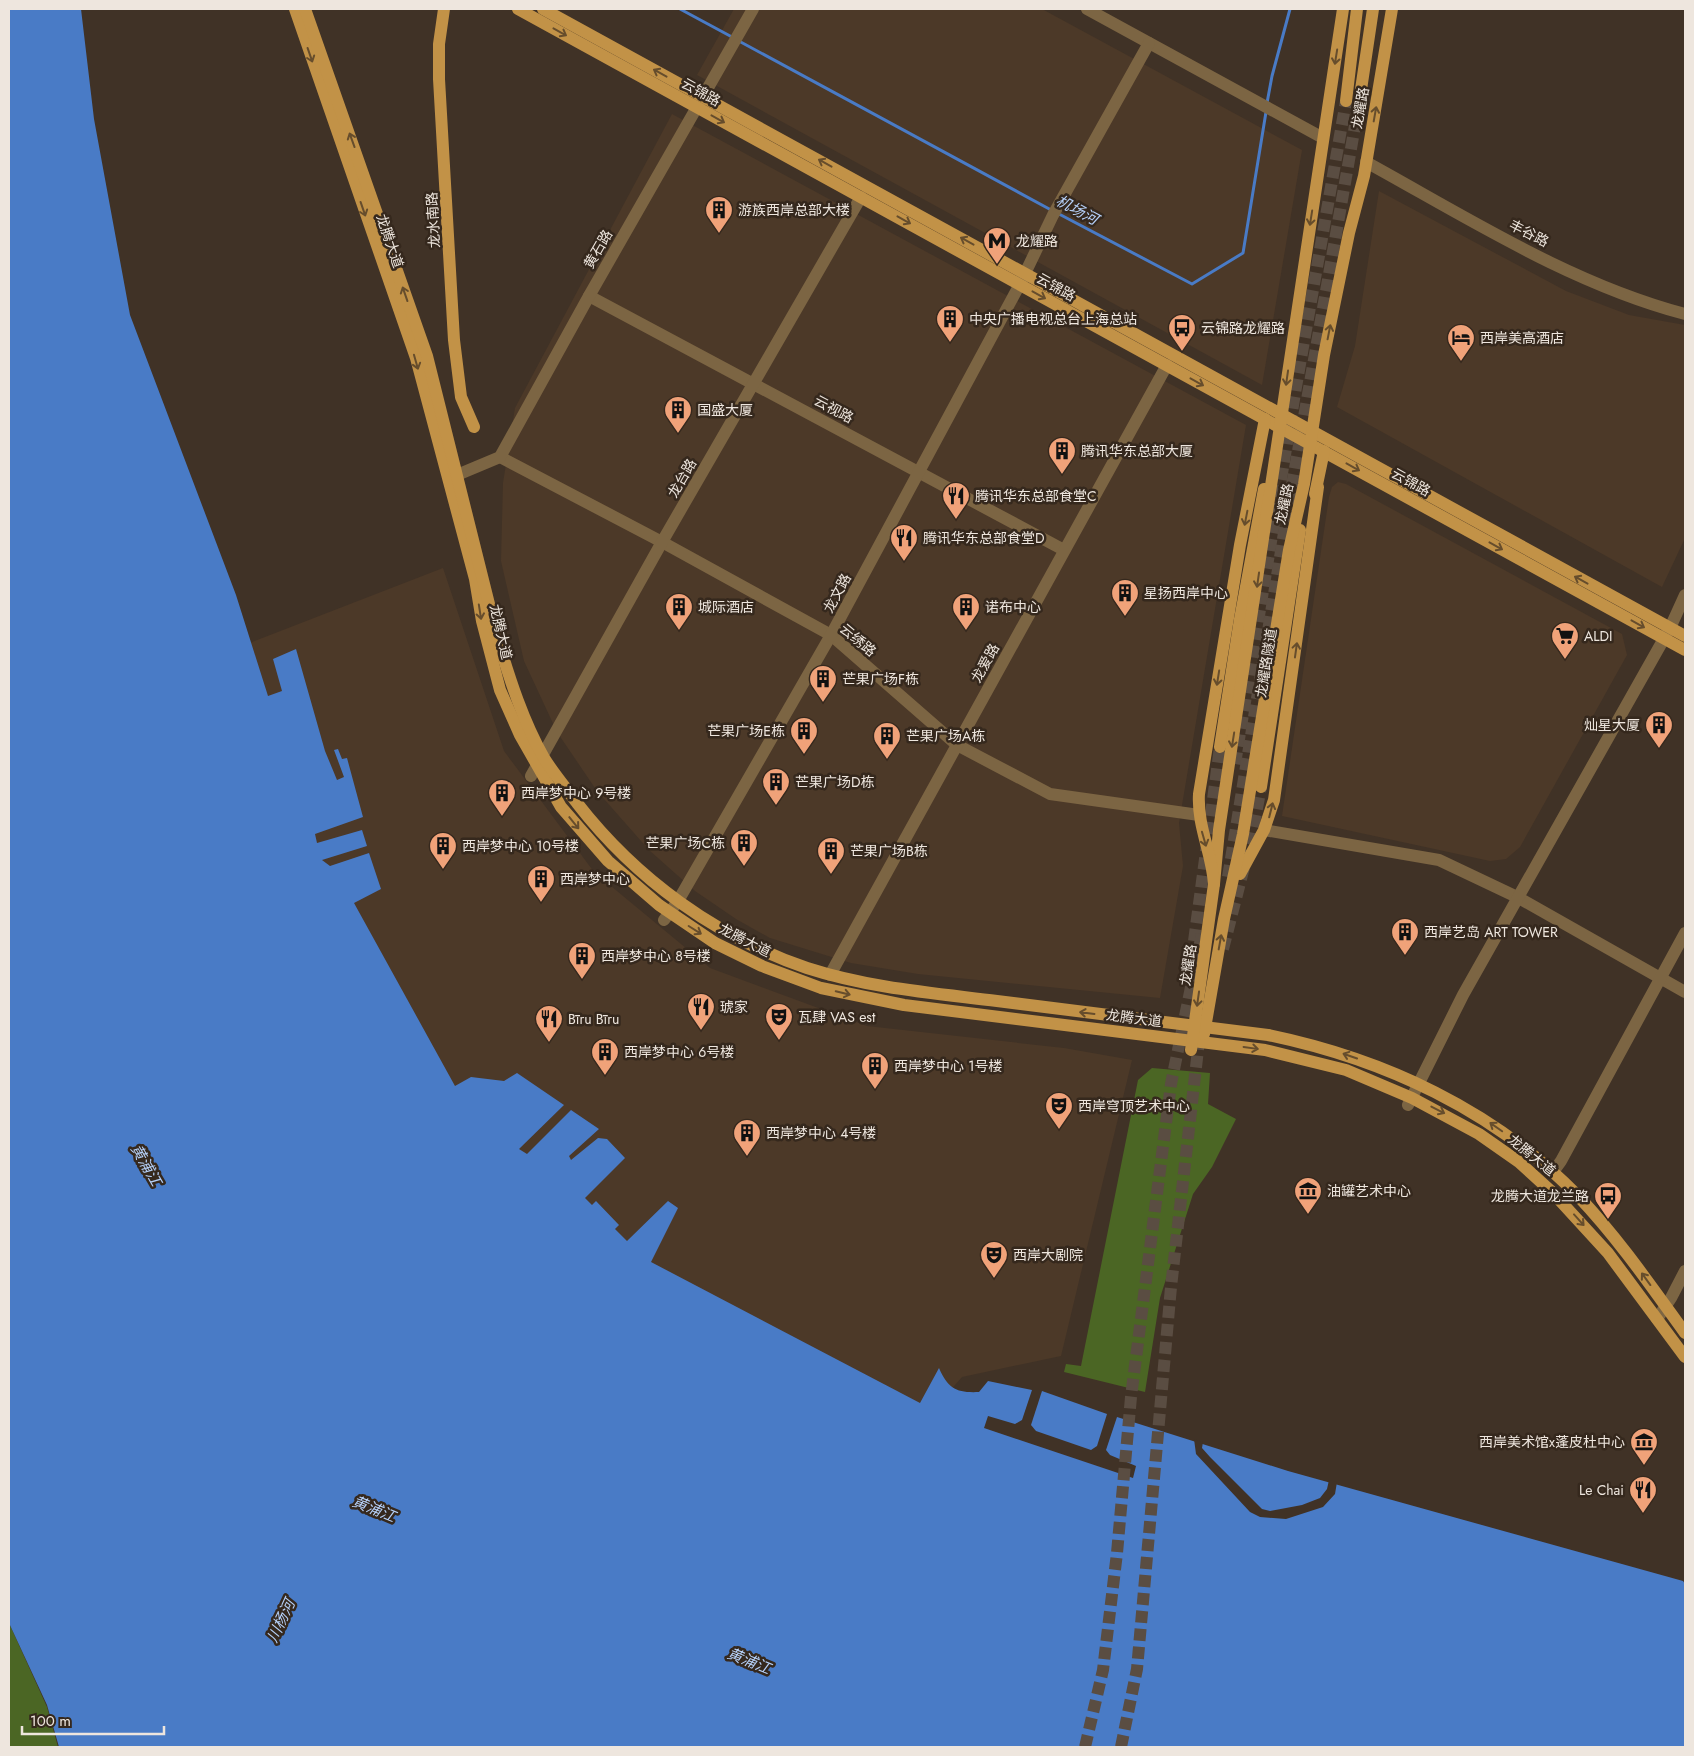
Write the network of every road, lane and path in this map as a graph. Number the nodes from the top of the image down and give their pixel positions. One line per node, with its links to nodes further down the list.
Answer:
1 (295, 9): 33 (main road, 龙腾大道, one-way to 33)
2 (305, 9): 33 (main road, 龙腾大道, one-way to 2)
3 (444, 9): 26 (main road, 龙水南路)
4 (518, 9): 14 (main road, 云锦路, one-way to 14)
5 (543, 9): 14 (main road, 云锦路, one-way to 5)
6 (753, 9): 14 (street, 黄石路)
7 (1087, 9): 12 (street)
8 (1343, 9): 16 (main road, 龙耀路, one-way to 16)
9 (1357, 9): 13 (main road)
10 (1373, 9): 15 (main road)
11 (1392, 9): 17 (main road, 龙耀路, one-way to 11)
12 (1149, 43): 16 (street); 19 (street, 龙文路)
13 (1346, 101)
14 (699, 102): 18 (main road, 云锦路, one-way to 18); 19 (main road, 云锦路, one-way to 14); 20 (street, 黄石路)
15 (1358, 103)
16 (1323, 138): 25 (main road, 龙耀路, one-way to 25)
17 (1366, 162): 21 (street, 丰谷路); 27 (main road, 龙耀路, one-way to 17)
18 (861, 197): 19 (main road, 云锦路, one-way to 19); 23 (street, 龙台路)
19 (1023, 279): 22 (main road, 云锦路, one-way to 22); 25 (main road, 云锦路); 32 (street, 龙文路)
20 (589, 296): 23 (street, 云视路); 31 (street, 黄石路)
21 (1685, 314)
22 (1167, 365): 24 (main road, 云锦路, one-way to 24); 39 (street, 龙爱路)
23 (754, 384): 32 (street, 云视路); 37 (street, 龙台路)
24 (1265, 419): 25 (main road, 云锦路); 29 (main road, 龙耀路)
25 (1281, 421): 27 (main road, 云锦路); 28 (main road, 龙耀路)
26 (474, 427)
27 (1311, 438): 30 (main road, 云锦路); 34 (main road, 龙耀路); 41 (main road, 云锦路, one-way to 27)
28 (1277, 446): 36 (main road); 51 (main road, 龙耀路, one-way to 51)
29 (1259, 448): 36 (main road); 49 (main road, 龙耀路, one-way to 49)
30 (1324, 452): 35 (main road, 龙耀路隧道); 41 (main road, 云锦路, one-way to 41)
31 (500, 457): 33 (street); 37 (street, 云绣路)
32 (919, 472): 39 (street, 云视路); 42 (street, 龙文路)
33 (453, 478): 47 (main road, 龙腾大道)
34 (1304, 484): 38 (main road, 龙耀路隧道); 55 (main road, 龙耀路)
35 (1318, 487): 38 (main road, 龙耀路隧道); 50 (main road, 龙耀路, one-way to 35)
36 (1259, 506): 46 (main road)
37 (662, 542): 42 (street, 云绣路); 47 (street, 龙台路)
38 (1299, 544): 48 (main road, 龙耀路隧道)
39 (1064, 550): 45 (street, 龙爱路)
40 (1685, 596): 41 (street)
41 (1667, 633): 43 (main road, 云锦路); 44 (main road, 云锦路); 52 (street)
42 (831, 635): 45 (street, 云绣路); 53 (street, 龙文路)
43 (1685, 636)
44 (1685, 650)
45 (957, 745): 49 (street, 云绣路); 57 (street, 龙爱路)
46 (1220, 747)
47 (537, 766): 53 (main road, 龙腾大道); 54 (main road, 龙腾大道, one-way to 54)
48 (1261, 786)
49 (1199, 815): 51 (main road, 龙耀路, one-way to 51)
50 (1264, 830): 52 (street); 55 (main road, 龙耀路)
51 (1214, 884): 60 (main road, 龙耀路, one-way to 60)
52 (1517, 896): 58 (street); 62 (street)
53 (678, 901): 54 (street, 龙文路); 57 (main road, 龙腾大道)
54 (666, 917): 61 (main road, 龙腾大道, one-way to 61)
55 (1224, 919): 60 (main road, 龙耀路, one-way to 55)
56 (1685, 933): 58 (street)
57 (830, 975): 60 (main road, 龙腾大道, one-way to 57)
58 (1660, 978): 59 (street); 64 (street)
59 (1685, 992)
60 (1200, 1026): 61 (main road, 龙耀路); 62 (main road, 龙腾大道, one-way to 60)
61 (1195, 1044): 63 (main road, 龙腾大道, one-way to 63)
62 (1418, 1084): 63 (street); 64 (main road, 龙腾大道, one-way to 62)
63 (1410, 1101): 67 (main road, 龙腾大道, one-way to 67)
64 (1553, 1172): 66 (main road, 龙腾大道, one-way to 64)
65 (1685, 1271): 66 (street)
66 (1666, 1307): 67 (street); 68 (main road, 龙腾大道)
67 (1657, 1319): 69 (main road, 龙腾大道)
68 (1685, 1333)
69 (1685, 1357)

